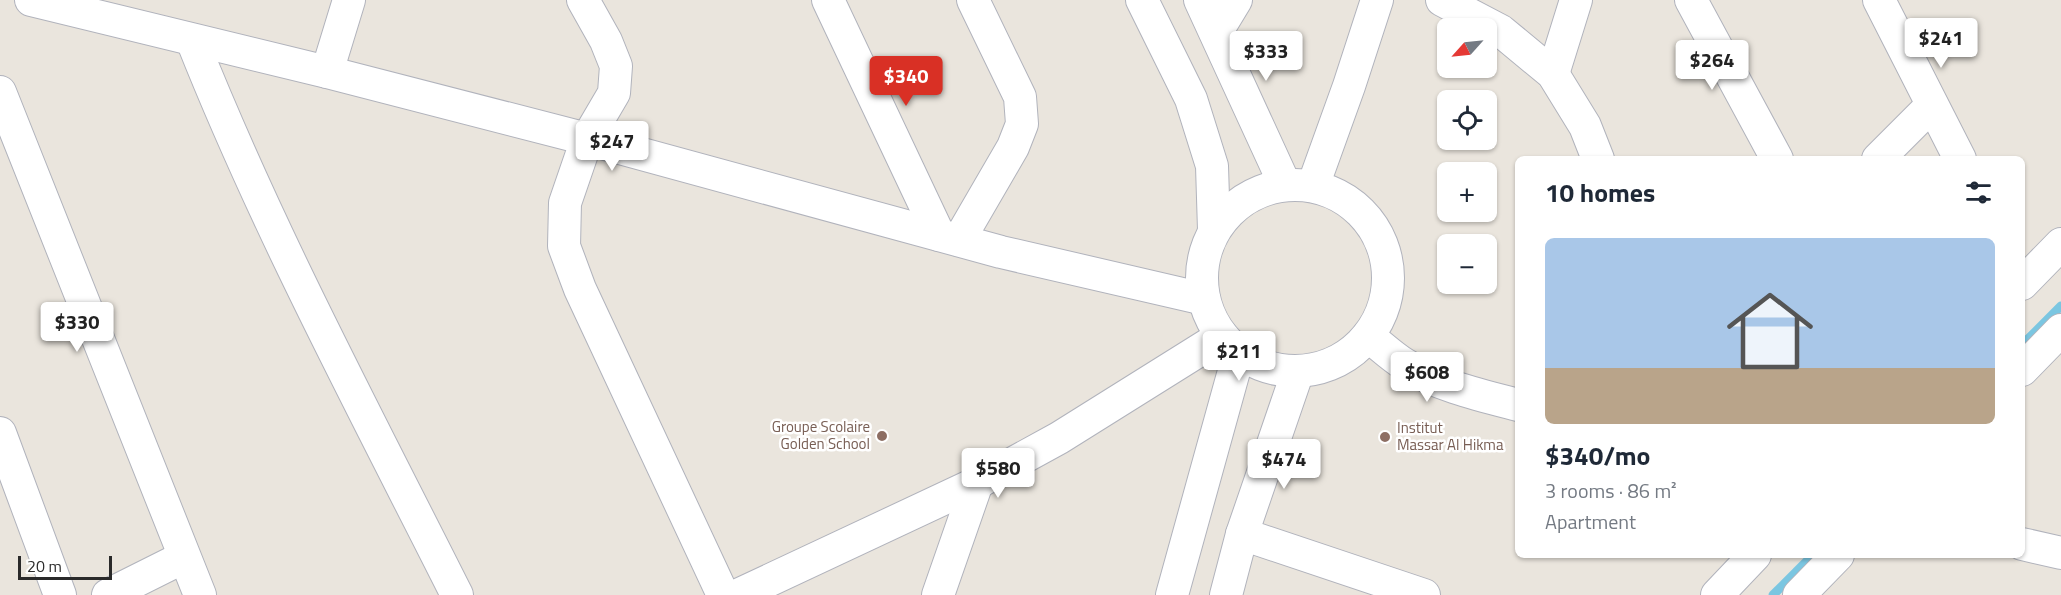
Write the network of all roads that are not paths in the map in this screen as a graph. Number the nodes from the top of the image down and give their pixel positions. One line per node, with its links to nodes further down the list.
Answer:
1 (31, 0): 15 (street)
2 (349, 0): 16 (street)
3 (583, 0): 20 (street)
4 (828, 0): 27 (street)
5 (974, 0): 27 (street)
6 (1142, 0): 26 (street)
7 (1200, 0): 14 (street)
8 (1236, 0): 14 (street)
9 (1377, 0): 25 (street)
10 (1442, 0): 17 (street)
11 (1576, 0): 17 (street)
12 (1691, 0): 22 (street)
13 (1879, 0): 19 (street)
14 (1216, 33): 25 (street)
15 (192, 40): 16 (street); 48 (street)
16 (327, 72): 20 (street)
17 (1553, 74): 21 (street)
18 (0, 92): 42 (street)
19 (1932, 105): 23 (street); 24 (street)
20 (587, 140): 27 (street); 49 (street)
21 (1597, 156)
22 (1775, 156)
23 (1881, 156)
24 (1958, 156)
25 (1299, 185): 26 (street); 32 (street)
26 (1214, 230): 30 (street)
27 (949, 238): 30 (street)
28 (2061, 244): 29 (street)
29 (2025, 278)
30 (1204, 299): 33 (street)
31 (2061, 330): 34 (street)
32 (1368, 336): 35 (street); 36 (street)
33 (1230, 345): 35 (street); 38 (street); 52 (street)
34 (2025, 367)
35 (1298, 371): 39 (street)
36 (1515, 404)
37 (0, 433): 45 (street)
38 (976, 483): 50 (street); 51 (street)
39 (1242, 534): 53 (street); 54 (street)
40 (2025, 545): 41 (street)
41 (2061, 553)
42 (184, 557): 46 (street); 47 (street)
43 (1752, 558): 55 (street)
44 (1835, 558): 56 (street)
45 (60, 595)
46 (108, 595)
47 (200, 595)
48 (457, 595)
49 (723, 595)
50 (738, 595)
51 (938, 595)
52 (1172, 595)
53 (1226, 595)
54 (1424, 595)
55 (1717, 595)
56 (1799, 595)

